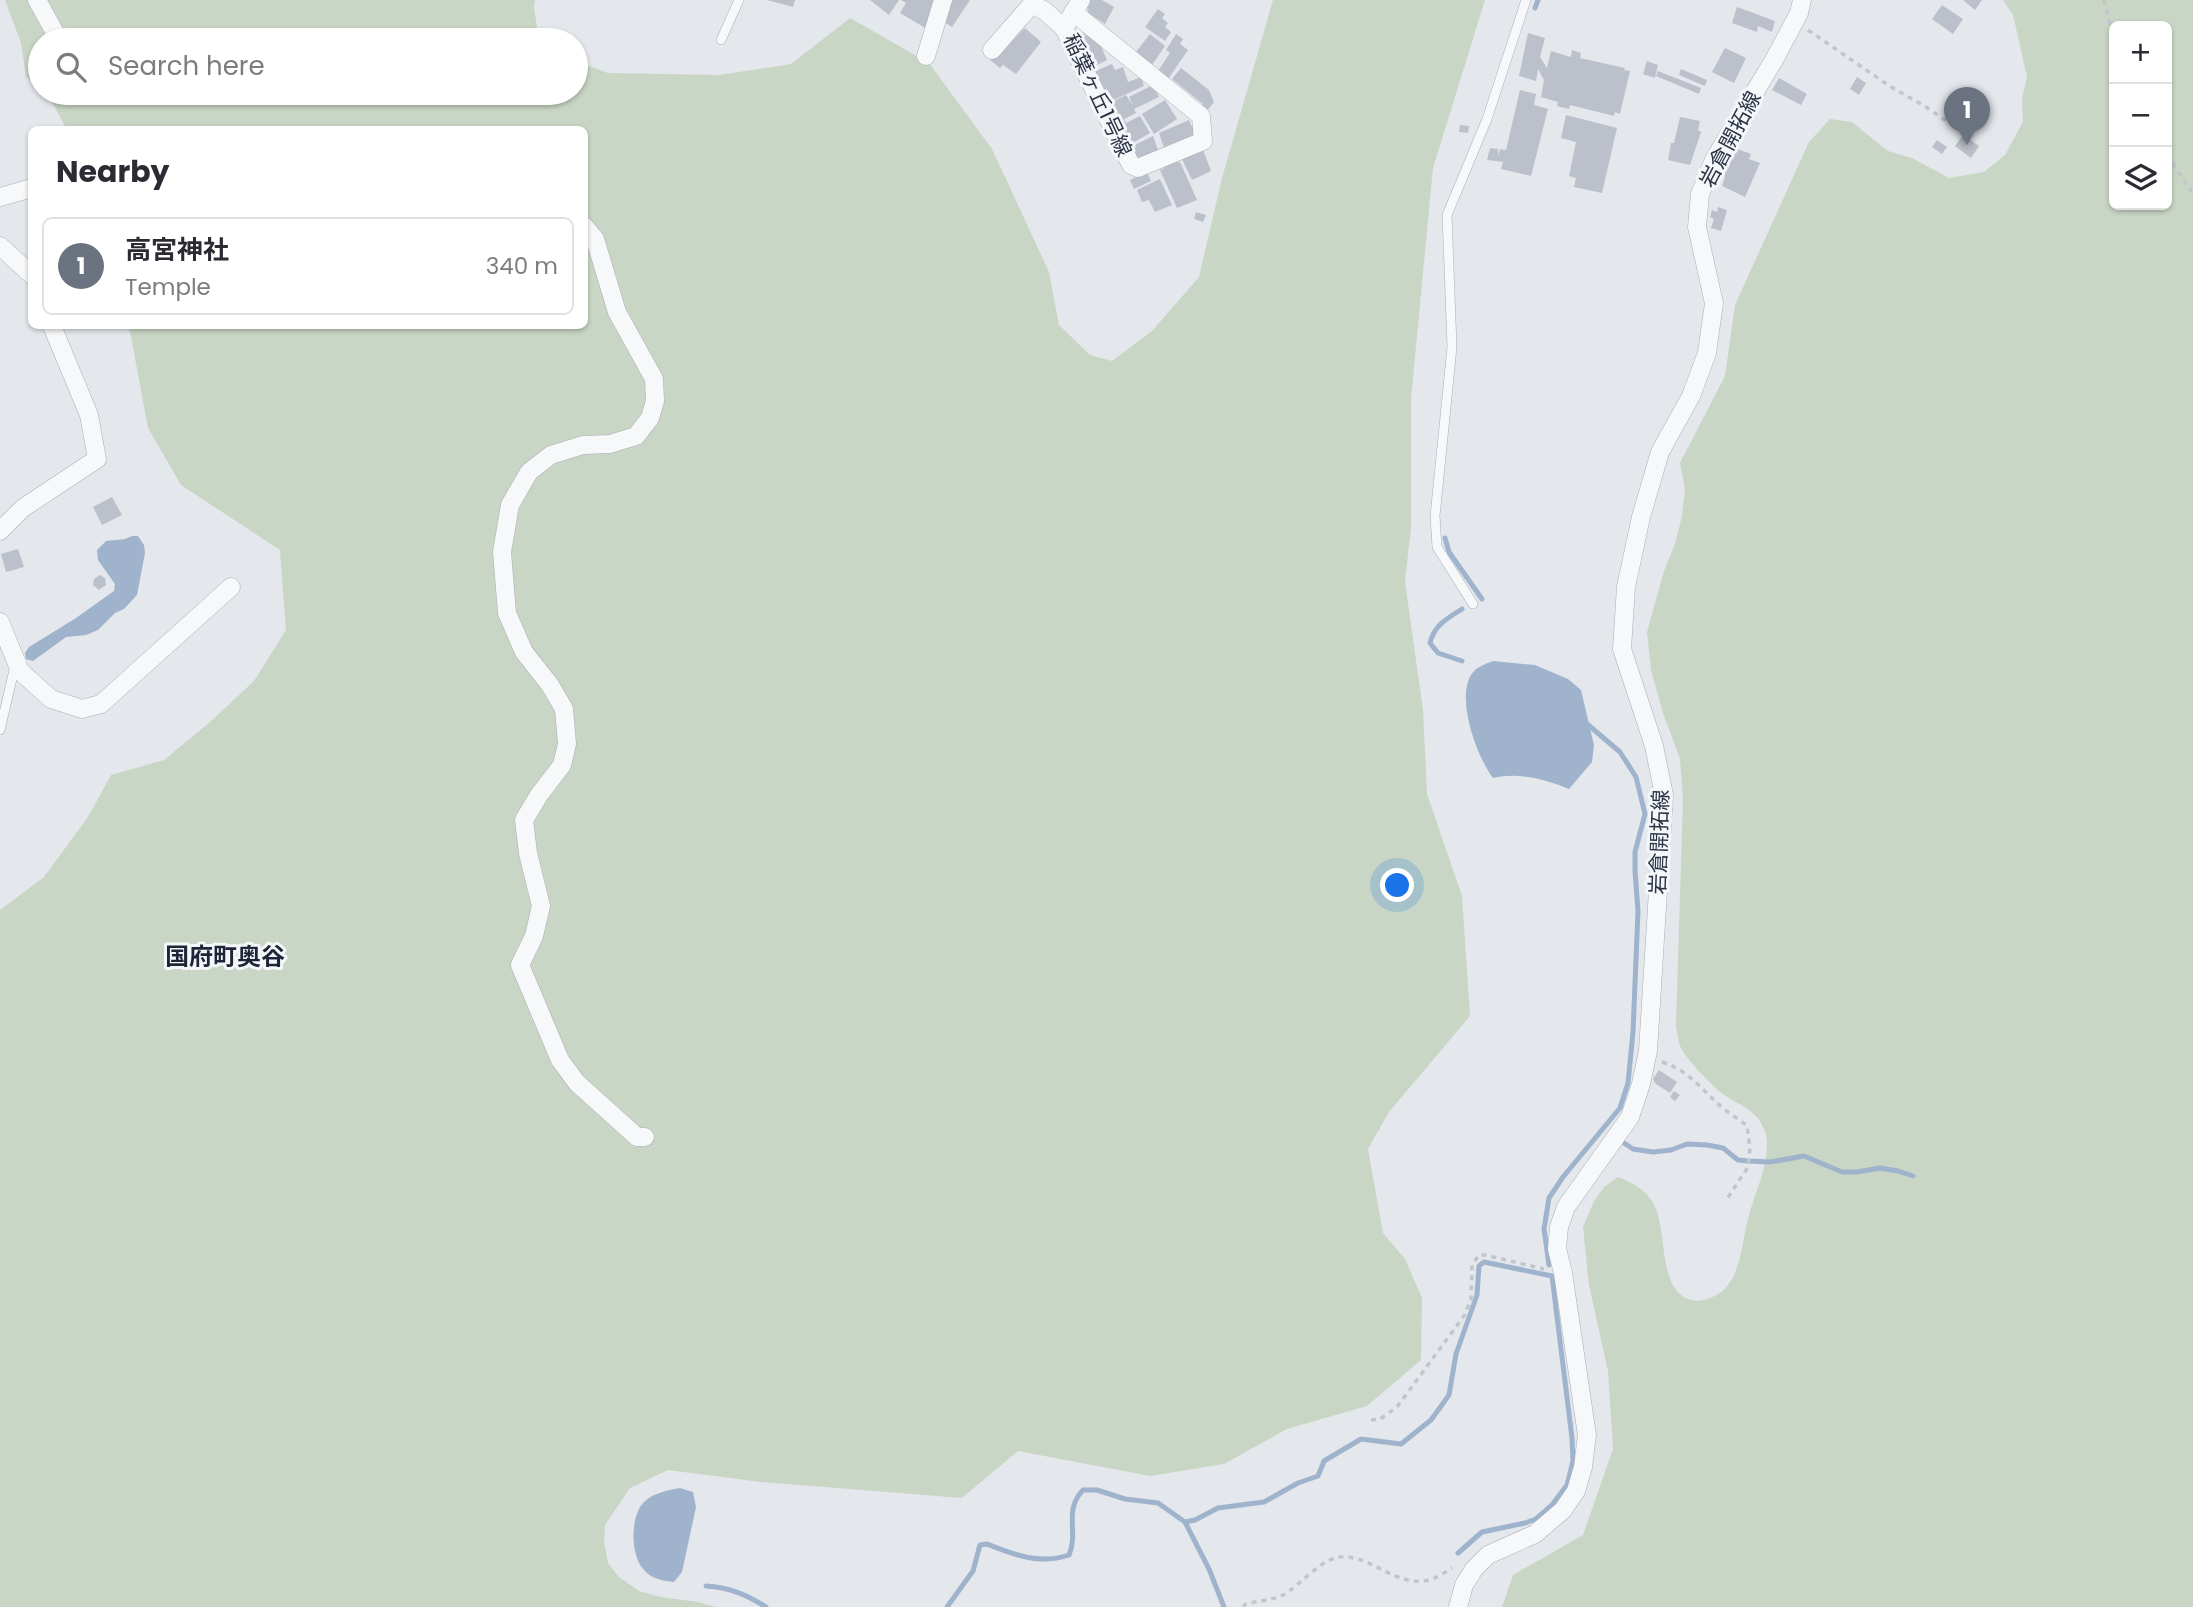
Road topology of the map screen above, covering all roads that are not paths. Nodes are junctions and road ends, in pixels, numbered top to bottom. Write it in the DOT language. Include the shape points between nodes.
graph roads {
  1 [pos="37,0"];
  2 [pos="738,0"];
  3 [pos="943,0"];
  4 [pos="1525,0"];
  5 [pos="1802,0"];
  6 [pos="1027,2"];
  7 [pos="1072,13"];
  8 [pos="52,28"];
  9 [pos="721,40"];
  10 [pos="992,50"];
  11 [pos="926,56"];
  12 [pos="28,189"];
  13 [pos="0,197"];
  14 [pos="588,231"];
  15 [pos="0,246"];
  16 [pos="28,271"];
  17 [pos="53,329"];
  18 [pos="0,531"];
  19 [pos="231,587"];
  20 [pos="1473,604"];
  21 [pos="0,622"];
  22 [pos="16,661"];
  23 [pos="0,730"];
  24 [pos="645,1137"];
  25 [pos="1458,1607"];
  1 -- 8 [label="street"];
  2 -- 9 [label="lane"];
  3 -- 11 [label="street"];
  4 -- 20 [label="lane" via="1487,119 1447,215 1452,347 1435,516 1437,547"];
  5 -- 25 [label="street, 岩倉開拓線" via="1795,21 1714,160 1700,194 1697,227 1714,303 1707,353 1660,452 1626,587 1622,649 1654,746 1664,795 1652,1003 1641,1084 1630,1117 1566,1206 1559,1227 1557,1249 1587,1435 1583,1467 1576,1491 1563,1510 1535,1534 1488,1555 1464,1585"];
  6 -- 7 [label="street" via="1045,11"];
  6 -- 10 [label="street"];
  7 -- 7 [label="street, 稲葉ヶ丘1号線" via="1201,116 1203,141 1138,168 1131,165"];
  12 -- 13 [label="street"];
  14 -- 24 [label="street" via="595,239 617,312 654,379 655,401 650,418 636,436 551,454 528,472 510,505 502,552 507,613 524,652 564,709 567,744 562,765 524,820 541,906 520,965 559,1060 577,1083 637,1137"];
  15 -- 16 [label="street"];
  17 -- 18 [label="street" via="89,415 97,459 23,508"];
  19 -- 22 [label="street" via="102,704 82,709 51,699 20,671"];
  21 -- 22 [label="street"];
  22 -- 23 [label="lane"];
}
